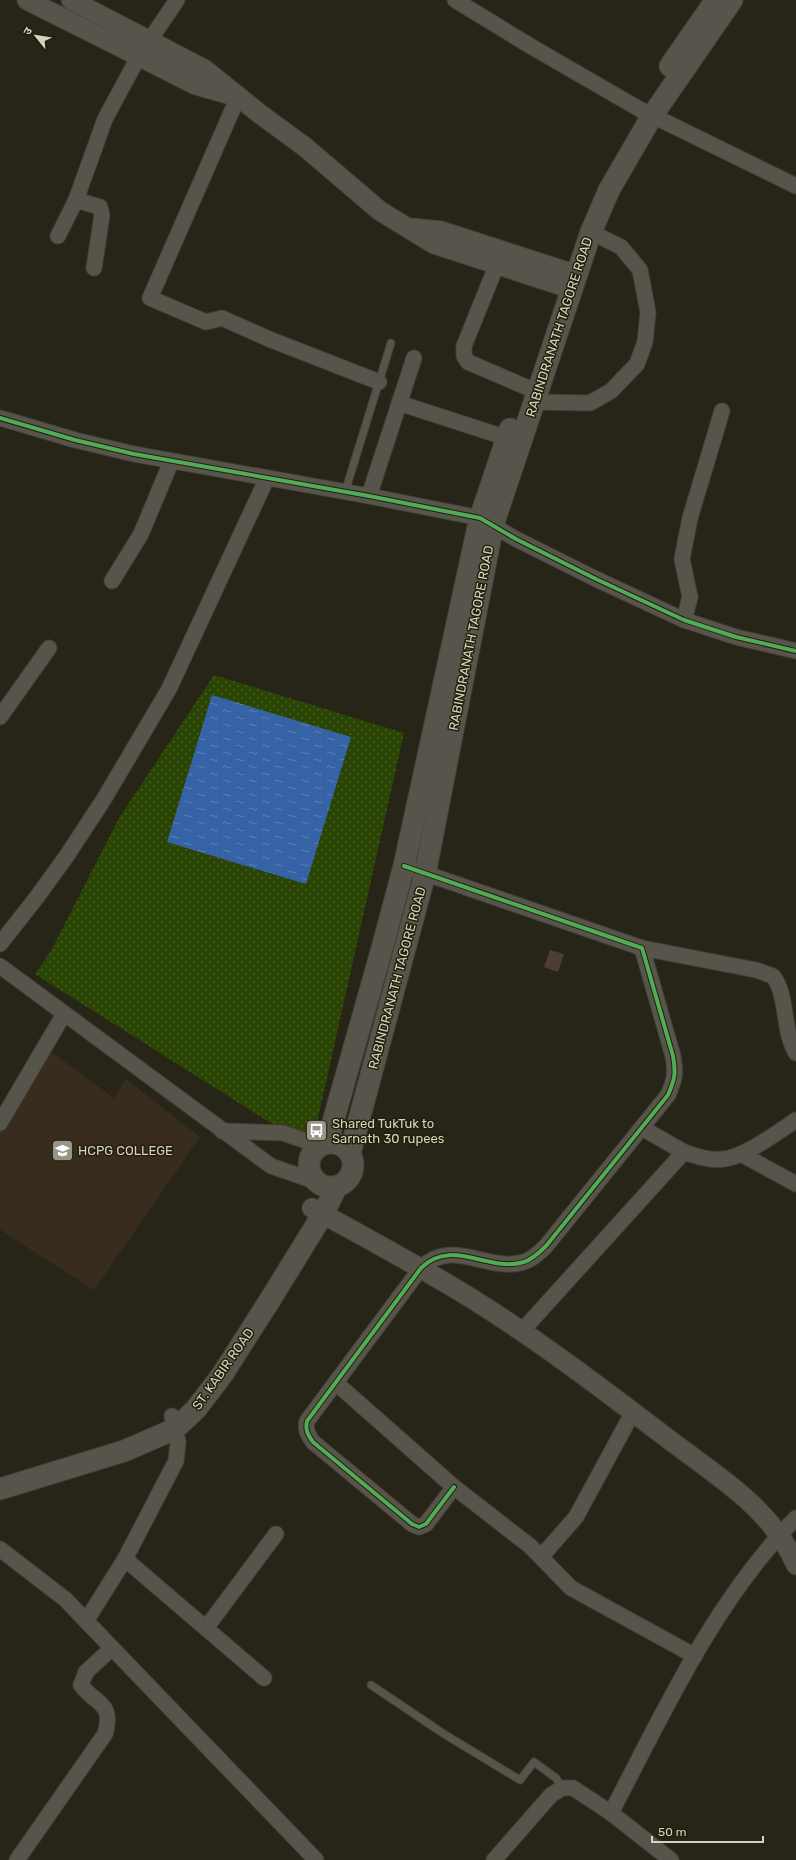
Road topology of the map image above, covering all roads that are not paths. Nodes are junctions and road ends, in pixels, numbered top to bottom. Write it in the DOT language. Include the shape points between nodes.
graph roads {
  1 [pos="27,0"];
  2 [pos="71,0"];
  3 [pos="177,0"];
  4 [pos="455,0"];
  5 [pos="716,0"];
  6 [pos="732,0"];
  7 [pos="143,48"];
  8 [pos="238,97"];
  9 [pos="646,113"];
  10 [pos="796,186"];
  11 [pos="76,200"];
  12 [pos="409,228"];
  13 [pos="591,232"];
  14 [pos="58,236"];
  15 [pos="497,264"];
  16 [pos="94,268"];
  17 [pos="568,280"];
  18 [pos="391,343"];
  19 [pos="414,358"];
  20 [pos="379,382"];
  21 [pos="530,394"];
  22 [pos="399,403"];
  23 [pos="722,411"];
  24 [pos="0,418"];
  25 [pos="507,438"];
  26 [pos="171,462"];
  27 [pos="267,478"];
  28 [pos="345,492"];
  29 [pos="368,496"];
  30 [pos="486,522"];
  31 [pos="112,581"];
  32 [pos="684,620"];
  33 [pos="49,648"];
  34 [pos="796,650"];
  35 [pos="0,717"];
  36 [pos="404,866"];
  37 [pos="425,874"];
  38 [pos="0,944"];
  39 [pos="642,948"];
  40 [pos="0,966"];
  41 [pos="64,1014"];
  42 [pos="796,1053"];
  43 [pos="796,1120"];
  44 [pos="0,1123"];
  45 [pos="642,1128"];
  46 [pos="222,1130"];
  47 [pos="323,1144"];
  48 [pos="684,1152"];
  49 [pos="350,1153"];
  50 [pos="741,1154"];
  51 [pos="796,1184"];
  52 [pos="326,1185"];
  53 [pos="317,1211"];
  54 [pos="421,1268"];
  55 [pos="521,1332"];
  56 [pos="336,1383"];
  57 [pos="633,1412"];
  58 [pos="174,1422"];
  59 [pos="0,1478"];
  60 [pos="454,1487"];
  61 [pos="0,1489"];
  62 [pos="796,1518"];
  63 [pos="276,1534"];
  64 [pos="779,1535"];
  65 [pos="0,1549"];
  66 [pos="541,1557"];
  67 [pos="794,1557"];
  68 [pos="125,1559"];
  69 [pos="86,1620"];
  70 [pos="206,1628"];
  71 [pos="112,1648"];
  72 [pos="695,1656"];
  73 [pos="264,1678"];
  74 [pos="371,1685"];
  75 [pos="562,1788"];
  76 [pos="611,1813"];
  77 [pos="17,1860"];
  78 [pos="316,1860"];
  79 [pos="494,1860"];
  80 [pos="671,1860"];
  1 -- 7 [label="street"];
  2 -- 7 [label="street"];
  3 -- 7 [label="street"];
  4 -- 9 [label="street"];
  5 -- 9 [label="main road, RABINDRANATH TAGORE ROAD" via="693,30"];
  6 -- 9 [label="main road, RABINDRANATH TAGORE ROAD"];
  7 -- 8 [label="street" via="204,69"];
  7 -- 11 [label="street" via="105,119"];
  8 -- 12 [label="street" via="305,147 380,211"];
  8 -- 20 [label="street" via="150,298 206,322 222,318"];
  9 -- 10 [label="street"];
  9 -- 13 [label="main road, RABINDRANATH TAGORE ROAD"];
  9 -- 17 [label="main road, RABINDRANATH TAGORE ROAD" via="606,166 590,200"];
  11 -- 14 [label="street"];
  11 -- 16 [label="street" via="100,208 102,215"];
  12 -- 15 [label="street" via="434,244"];
  12 -- 17 [label="street" via="441,230"];
  13 -- 17 [label="main road, RABINDRANATH TAGORE ROAD"];
  13 -- 21 [label="street" via="621,246 640,270 648,312 645,342 637,364 611,391 590,403"];
  15 -- 17 [label="street"];
  15 -- 21 [label="street" via="464,346 464,356 468,362"];
  17 -- 21 [label="main road, RABINDRANATH TAGORE ROAD"];
  18 -- 20 [label="lane"];
  19 -- 22 [label="street"];
  20 -- 28 [label="lane"];
  21 -- 25 [label="main road, RABINDRANATH TAGORE ROAD"];
  21 -- 30 [label="main road, RABINDRANATH TAGORE ROAD"];
  22 -- 25 [label="street"];
  22 -- 29 [label="street"];
  23 -- 32 [label="street" via="690,518 682,559 690,597"];
  24 -- 26 [label="street" via="75,440"];
  25 -- 30 [label="main road, RABINDRANATH TAGORE ROAD"];
  26 -- 27 [label="street"];
  26 -- 31 [label="street" via="141,534"];
  27 -- 28 [label="street"];
  27 -- 38 [label="street" via="169,689 68,854"];
  28 -- 29 [label="street"];
  29 -- 30 [label="street"];
  30 -- 32 [label="street" via="596,579"];
  30 -- 36 [label="main road, RABINDRANATH TAGORE ROAD"];
  30 -- 37 [label="main road, RABINDRANATH TAGORE ROAD"];
  32 -- 34 [label="street" via="736,637"];
  33 -- 35 [label="street"];
  36 -- 37 [label="street"];
  36 -- 47 [label="main road, RABINDRANATH TAGORE ROAD"];
  37 -- 39 [label="street"];
  37 -- 49 [label="main road, RABINDRANATH TAGORE ROAD"];
  39 -- 42 [label="street" via="756,970 773,976 779,989 787,1033"];
  39 -- 45 [label="street" via="676,1072 668,1095"];
  40 -- 41 [label="street"];
  41 -- 44 [label="street"];
  41 -- 46 [label="street"];
  43 -- 50 [label="street"];
  45 -- 48 [label="street"];
  45 -- 54 [label="street" via="536,1256 523,1262 507,1263 448,1254 429,1260"];
  46 -- 47 [label="street" via="284,1133"];
  46 -- 52 [label="street" via="271,1166"];
  47 -- 49 [label="main road" via="340,1144"];
  47 -- 52 [label="main road, RABINDRANATH TAGORE ROAD" via="310,1156 309,1163 310,1170"];
  48 -- 50 [label="street" via="704,1159 724,1160"];
  48 -- 55 [label="street"];
  49 -- 52 [label="main road, RABINDRANATH TAGORE ROAD" via="353,1159 352,1173 343,1184"];
  50 -- 51 [label="street"];
  52 -- 53 [label="main road, ST. KABIR ROAD"];
  53 -- 54 [label="street"];
  53 -- 58 [label="main road, ST. KABIR ROAD"];
  54 -- 55 [label="street"];
  54 -- 56 [label="street"];
  55 -- 57 [label="street"];
  56 -- 60 [label="street"];
  56 -- 60 [label="street" via="307,1421 306,1428 313,1442 412,1524 426,1524"];
  57 -- 64 [label="street" via="735,1490 764,1516"];
  57 -- 66 [label="street" via="576,1517"];
  58 -- 59 [label="main road, ST. KABIR ROAD"];
  58 -- 61 [label="main road, ST. KABIR ROAD" via="124,1451"];
  58 -- 68 [label="street" via="178,1442 176,1461"];
  60 -- 66 [label="street"];
  62 -- 64 [label="street"];
  63 -- 70 [label="street"];
  64 -- 67 [label="street"];
  64 -- 72 [label="street" via="734,1592"];
  65 -- 69 [label="street" via="65,1599"];
  66 -- 72 [label="street" via="571,1588"];
  68 -- 69 [label="street"];
  68 -- 70 [label="street"];
  69 -- 71 [label="street"];
  70 -- 73 [label="street"];
  71 -- 77 [label="street" via="86,1672 81,1685 104,1706 109,1719 105,1734"];
  71 -- 78 [label="street"];
  72 -- 76 [label="street"];
  74 -- 75 [label="lane" via="444,1734 520,1780 534,1762 556,1778"];
  75 -- 76 [label="street" via="573,1788"];
  75 -- 79 [label="street" via="551,1795"];
  76 -- 80 [label="street"];
}
